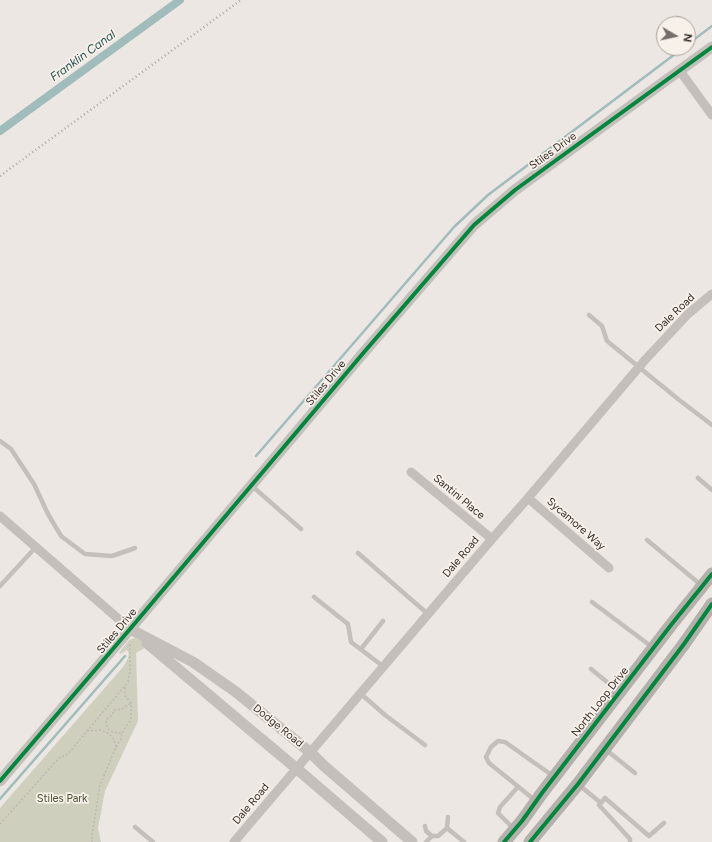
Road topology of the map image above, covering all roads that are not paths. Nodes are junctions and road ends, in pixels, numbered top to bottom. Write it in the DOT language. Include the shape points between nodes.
graph roads {
  1 [pos="712,47"];
  2 [pos="680,71"];
  3 [pos="712,115"];
  4 [pos="712,294"];
  5 [pos="589,315"];
  6 [pos="639,367"];
  7 [pos="712,425"];
  8 [pos="0,441"];
  9 [pos="411,472"];
  10 [pos="698,478"];
  11 [pos="251,485"];
  12 [pos="712,490"];
  13 [pos="528,498"];
  14 [pos="0,516"];
  15 [pos="301,529"];
  16 [pos="492,539"];
  17 [pos="647,540"];
  18 [pos="35,548"];
  19 [pos="135,548"];
  20 [pos="358,553"];
  21 [pos="609,568"];
  22 [pos="712,574"];
  23 [pos="0,586"];
  24 [pos="702,586"];
  25 [pos="314,597"];
  26 [pos="592,602"];
  27 [pos="712,604"];
  28 [pos="428,614"];
  29 [pos="383,621"];
  30 [pos="130,629"];
  31 [pos="653,648"];
  32 [pos="361,649"];
  33 [pos="384,666"];
  34 [pos="591,669"];
  35 [pos="620,692"];
  36 [pos="361,694"];
  37 [pos="425,745"];
  38 [pos="604,749"];
  39 [pos="311,752"];
  40 [pos="296,768"];
  41 [pos="635,773"];
  42 [pos="554,777"];
  43 [pos="0,781"];
  44 [pos="578,784"];
  45 [pos="518,787"];
  46 [pos="536,801"];
  47 [pos="601,803"];
  48 [pos="448,817"];
  49 [pos="664,823"];
  50 [pos="135,826"];
  51 [pos="425,826"];
  52 [pos="447,828"];
  53 [pos="514,830"];
  54 [pos="432,836"];
  55 [pos="153,842"];
  56 [pos="234,842"];
  57 [pos="382,842"];
  58 [pos="412,842"];
  59 [pos="426,842"];
  60 [pos="464,842"];
  61 [pos="504,842"];
  62 [pos="530,842"];
  63 [pos="630,842"];
  1 -- 2 [label="street, Stiles Drive"];
  2 -- 3 [label="street"];
  2 -- 11 [label="street, Stiles Drive" via="515,190 474,225"];
  4 -- 6 [label="street, Dale Road" via="688,314"];
  5 -- 6 [label="lane" via="602,326 608,341"];
  6 -- 7 [label="lane"];
  6 -- 13 [label="street, Dale Road"];
  8 -- 19 [label="lane" via="11,449 34,484 61,536 85,554 112,556"];
  9 -- 16 [label="street, Santini Place"];
  10 -- 12 [label="lane"];
  11 -- 15 [label="lane"];
  11 -- 30 [label="street, Stiles Drive"];
  13 -- 16 [label="street, Dale Road"];
  13 -- 21 [label="street, Sycamore Way"];
  14 -- 18 [label="street, Dodge Road"];
  16 -- 28 [label="street, Dale Road"];
  17 -- 24 [label="lane"];
  18 -- 23 [label="lane"];
  18 -- 30 [label="street, Dodge Road"];
  20 -- 28 [label="lane"];
  22 -- 24 [label="main road, North Loop Drive"];
  24 -- 31 [label="main road, North Loop Drive"];
  25 -- 32 [label="lane" via="348,624 351,642"];
  26 -- 31 [label="lane"];
  27 -- 38 [label="main road"];
  28 -- 33 [label="street, Dale Road"];
  29 -- 32 [label="lane"];
  30 -- 39 [label="street, Dodge Road" via="193,662 236,692"];
  30 -- 40 [label="street, Dodge Road"];
  30 -- 43 [label="street, Stiles Drive"];
  31 -- 35 [label="main road, North Loop Drive"];
  32 -- 33 [label="lane"];
  33 -- 36 [label="street, Dale Road"];
  34 -- 35 [label="lane"];
  35 -- 42 [label="main road, North Loop Drive"];
  36 -- 37 [label="lane"];
  36 -- 39 [label="street, Dale Road"];
  38 -- 41 [label="lane"];
  38 -- 44 [label="main road"];
  39 -- 40 [label="street, Dale Road"];
  39 -- 58 [label="street, Dodge Road"];
  40 -- 56 [label="street, Dale Road"];
  40 -- 57 [label="street, Dodge Road"];
  42 -- 45 [label="lane" via="505,742 498,741 486,757 489,763"];
  42 -- 46 [label="main road, North Loop Drive"];
  44 -- 47 [label="lane"];
  44 -- 62 [label="main road"];
  45 -- 46 [label="lane"];
  45 -- 53 [label="lane" via="500,807 498,813"];
  46 -- 53 [label="main road, North Loop Drive"];
  47 -- 49 [label="lane" via="605,798 649,836"];
  47 -- 63 [label="lane" via="599,805"];
  48 -- 52 [label="lane"];
  50 -- 55 [label="lane"];
  51 -- 54 [label="lane" via="426,831"];
  52 -- 54 [label="lane" via="438,836"];
  52 -- 60 [label="lane"];
  53 -- 61 [label="main road, North Loop Drive"];
  54 -- 59 [label="lane"];
}
